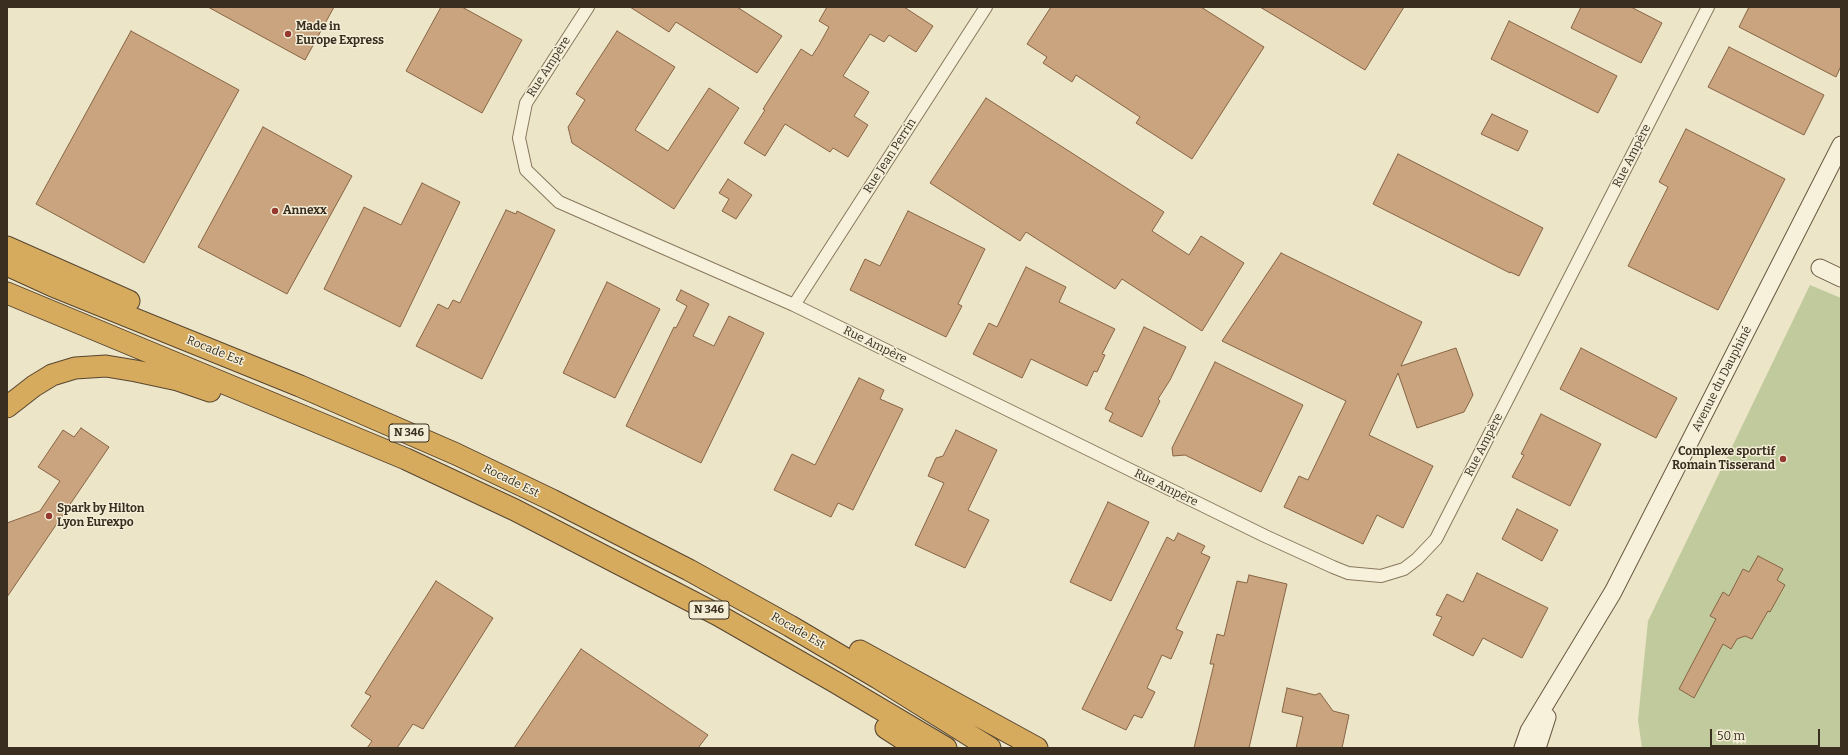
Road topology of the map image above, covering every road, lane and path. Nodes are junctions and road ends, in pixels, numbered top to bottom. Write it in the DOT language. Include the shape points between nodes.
graph roads {
  1 [pos="588,7"];
  2 [pos="986,7"];
  3 [pos="1708,7"];
  4 [pos="1841,145"];
  5 [pos="7,247"];
  6 [pos="7,265"];
  7 [pos="1820,268"];
  8 [pos="1841,278"];
  9 [pos="7,293"];
  10 [pos="794,305"];
  11 [pos="221,353"];
  12 [pos="252,394"];
  13 [pos="7,407"];
  14 [pos="790,626"];
  15 [pos="1564,674"];
  16 [pos="835,682"];
  17 [pos="917,748"];
  18 [pos="946,748"];
  19 [pos="990,748"];
  20 [pos="1037,748"];
  21 [pos="1523,748"];
  22 [pos="1537,748"];
  1 -- 10 [label="street, Rue Ampère" via="526,103 519,138 526,170 559,202"];
  2 -- 10 [label="street, Rue Jean Perrin"];
  3 -- 10 [label="street, Rue Ampère" via="1436,540 1404,569 1381,576 1354,574 1333,567"];
  4 -- 15 [label="main road, Avenue du Dauphiné" via="1612,592"];
  5 -- 11 [label="highway" via="203,333"];
  6 -- 11 [label="highway, Rocade Est / N 346"];
  7 -- 8 [label="main road"];
  9 -- 12 [label="highway, Rocade Est / N 346"];
  11 -- 14 [label="highway, Rocade Est / N 346" via="456,454 593,520"];
  12 -- 13 [label="highway" via="216,393 178,380 106,366 75,368 52,375"];
  12 -- 16 [label="highway, Rocade Est / N 346" via="406,459 515,510 718,615"];
  14 -- 19 [label="highway, Rocade Est / N 346"];
  14 -- 20 [label="highway" via="820,630"];
  15 -- 21 [label="main road, Avenue du Dauphiné" via="1529,731"];
  15 -- 22 [label="main road, Avenue du Dauphiné"];
  16 -- 17 [label="highway" via="847,702"];
  16 -- 18 [label="highway, Rocade Est / N 346"];
}
